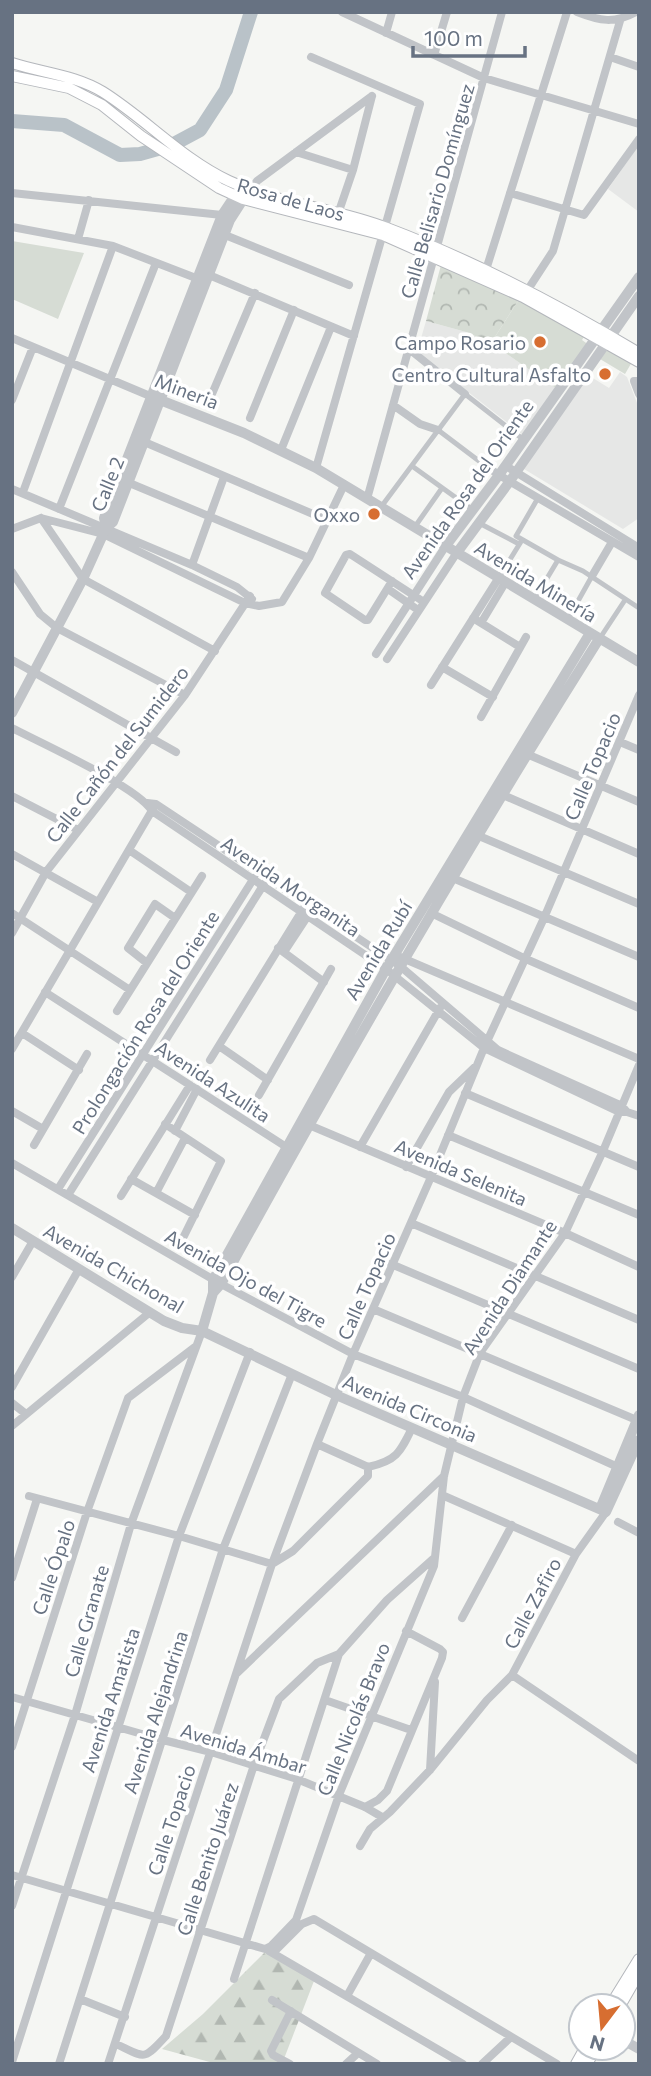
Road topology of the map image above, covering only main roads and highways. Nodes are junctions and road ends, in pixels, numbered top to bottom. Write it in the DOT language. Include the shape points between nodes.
graph roads {
  1 [pos="12,63"];
  2 [pos="12,76"];
  3 [pos="145,131"];
  4 [pos="246,190"];
  5 [pos="384,231"];
  6 [pos="603,337"];
  7 [pos="639,353"];
  8 [pos="639,362"];
  9 [pos="639,1959"];
  10 [pos="639,1973"];
  11 [pos="619,1992"];
  12 [pos="628,1992"];
  1 -- 3 [label="main road" via="72,78 102,91"];
  2 -- 3 [label="main road" via="69,89"];
  3 -- 4 [label="main road, Rosa de Laos" via="197,169"];
  4 -- 5 [label="main road, Rosa de Laos"];
  4 -- 5 [label="main road, Rosa de Laos"];
  5 -- 6 [label="main road" via="525,294"];
  6 -- 7 [label="main road"];
  6 -- 8 [label="main road"];
  9 -- 11 [label="main road"];
  10 -- 12 [label="main road"];
}
